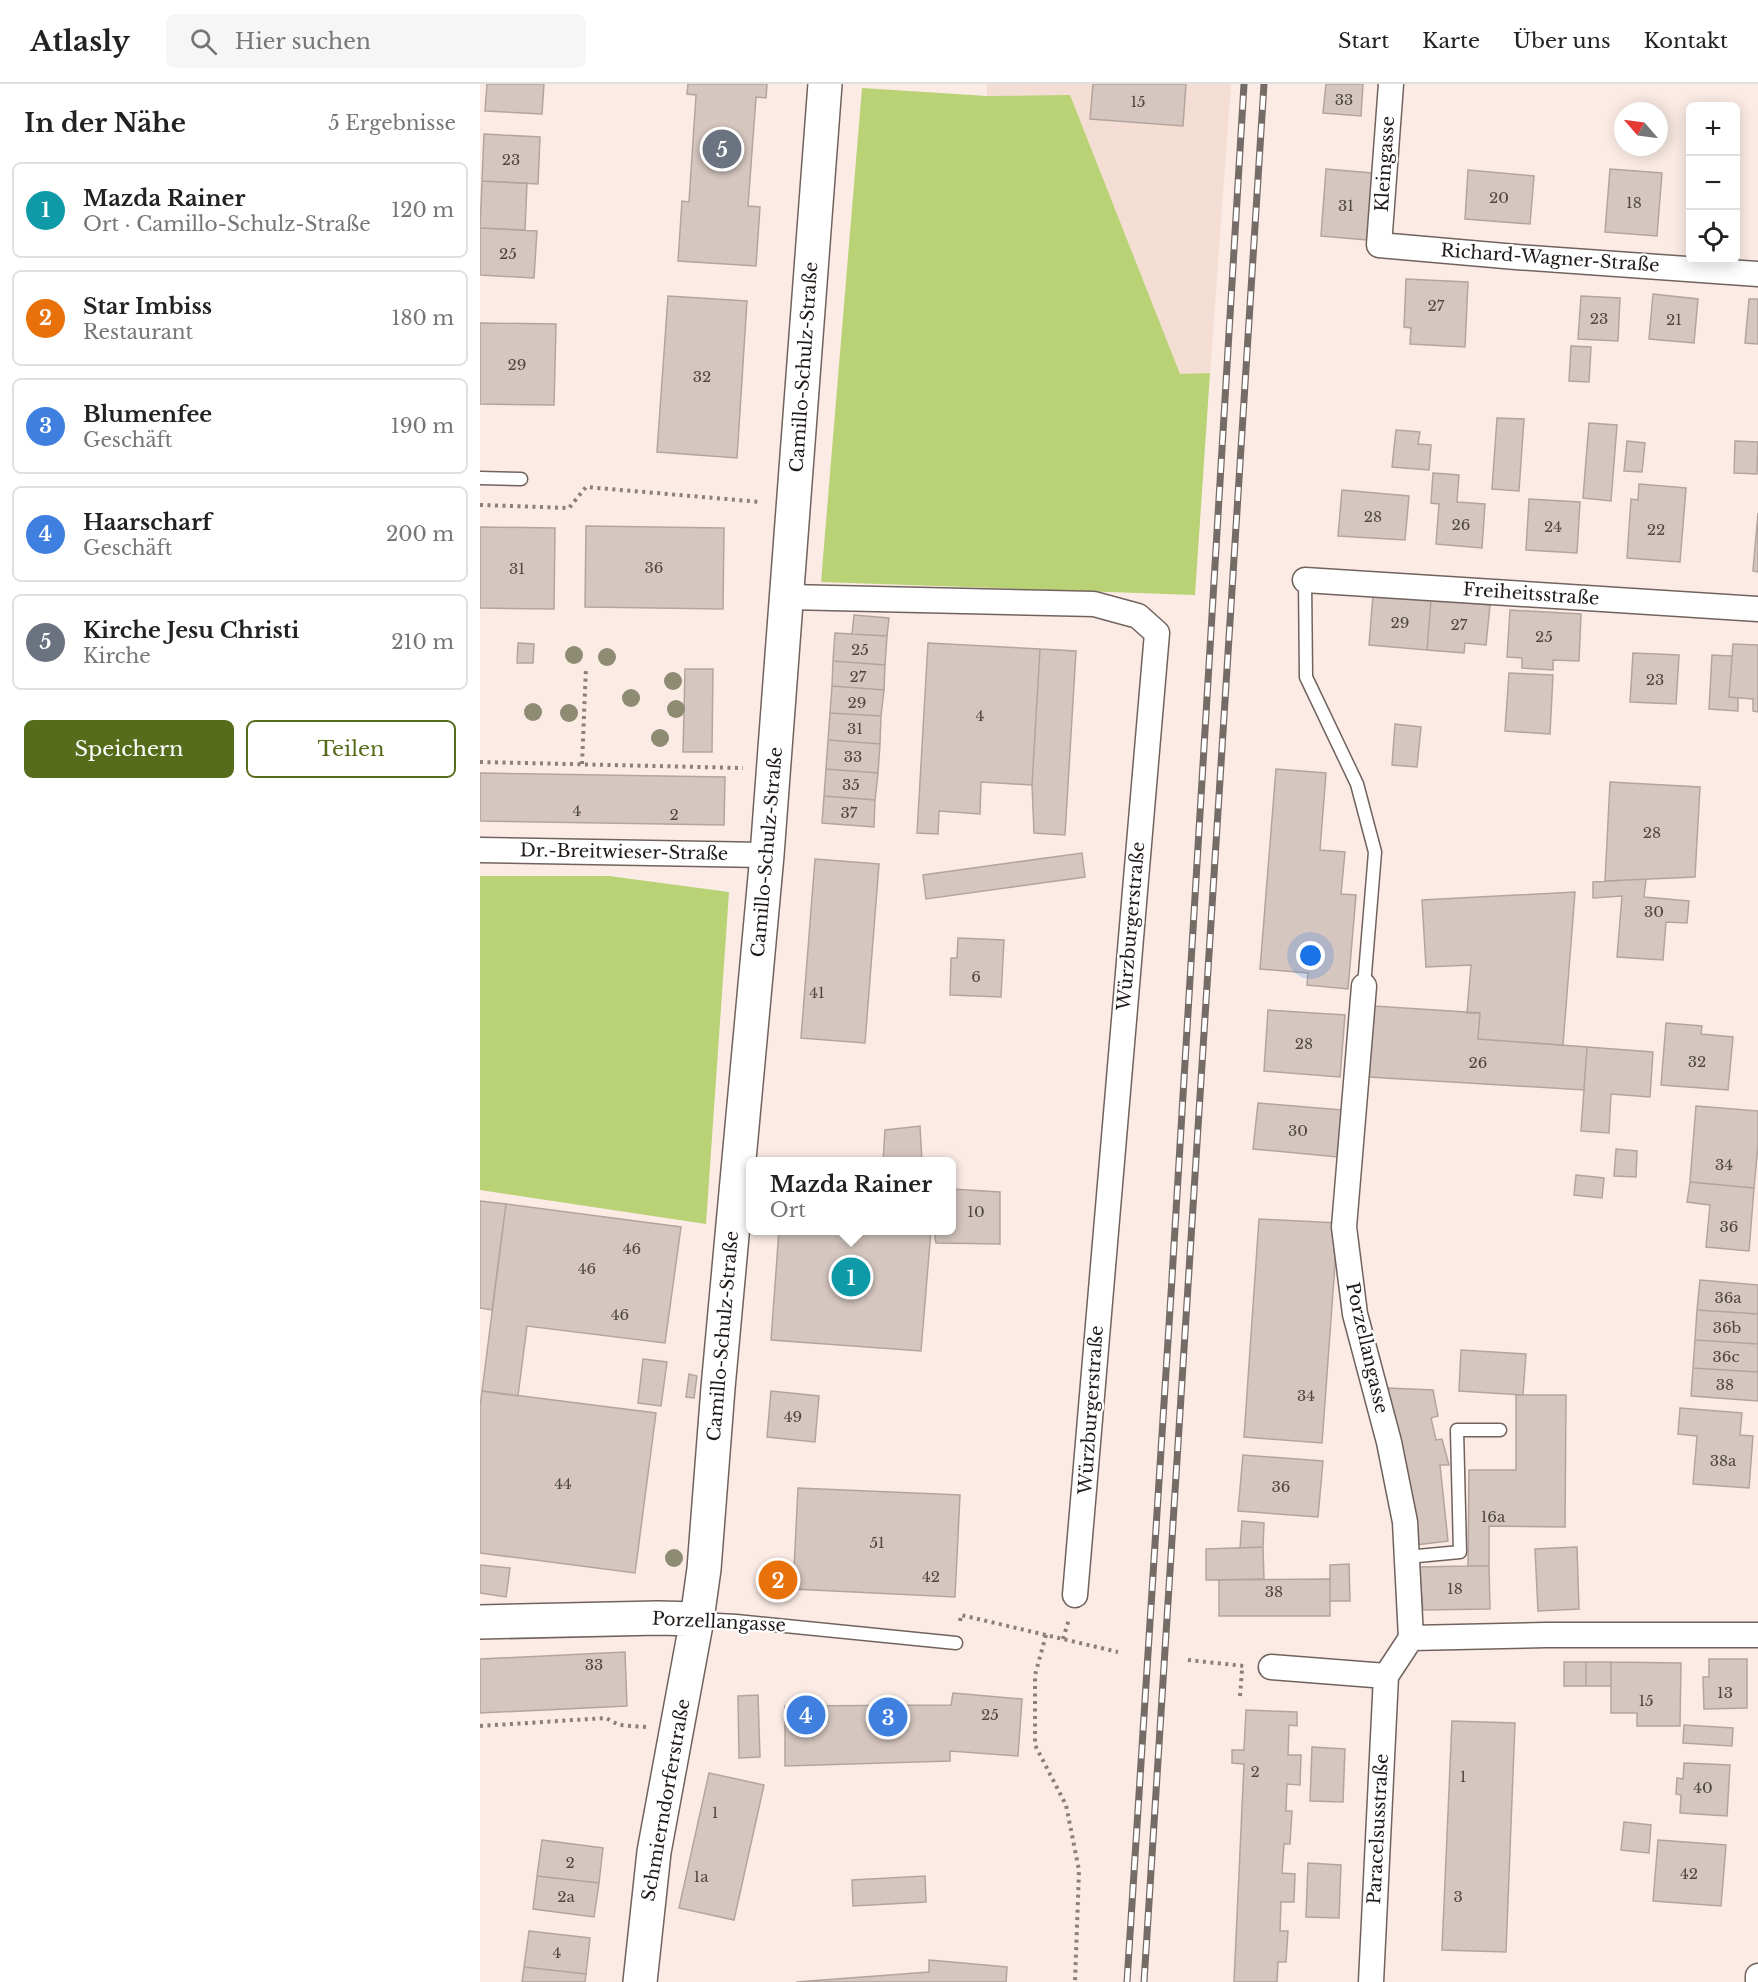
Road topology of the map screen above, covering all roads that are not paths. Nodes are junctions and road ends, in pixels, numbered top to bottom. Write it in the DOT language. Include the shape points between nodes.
graph roads {
  1 [pos="825,84"];
  2 [pos="1391,84"];
  3 [pos="1379,245"];
  4 [pos="1758,274"];
  5 [pos="480,478"];
  6 [pos="521,479"];
  7 [pos="1305,580"];
  8 [pos="788,597"];
  9 [pos="1758,609"];
  10 [pos="480,850"];
  11 [pos="767,855"];
  12 [pos="1364,986"];
  13 [pos="1500,1430"];
  14 [pos="1407,1557"];
  15 [pos="1076,1595"];
  16 [pos="698,1619"];
  17 [pos="480,1622"];
  18 [pos="1758,1635"];
  19 [pos="1411,1638"];
  20 [pos="956,1643"];
  21 [pos="1271,1667"];
  22 [pos="1386,1676"];
  23 [pos="1758,1976"];
  24 [pos="640,1982"];
  25 [pos="1371,1982"];
  26 [pos="1758,1982"];
  1 -- 8 [label="street, Camillo-Schulz-Straße"];
  2 -- 3 [label="street, Kleingasse"];
  3 -- 4 [label="street, Richard-Wagner-Straße"];
  5 -- 6 [label="lane"];
  7 -- 9 [label="street, Freiheitsstraße"];
  7 -- 12 [label="lane" via="1306,677 1357,784 1375,852"];
  8 -- 11 [label="street, Camillo-Schulz-Straße"];
  8 -- 15 [label="street, Würzburgerstraße" via="1094,604 1138,616 1157,633"];
  10 -- 11 [label="street, Dr.-Breitwieser-Straße"];
  11 -- 16 [label="street, Camillo-Schulz-Straße"];
  12 -- 14 [label="street, Porzellangasse" via="1344,1227 1355,1314 1389,1442 1405,1522"];
  13 -- 14 [label="lane" via="1457,1430 1460,1552"];
  14 -- 19 [label="street, Porzellangasse"];
  16 -- 17 [label="street, Porzellangasse"];
  16 -- 20 [label="lane, Porzellangasse"];
  16 -- 24 [label="street, Schmierndorferstraße" via="654,1852"];
  18 -- 19 [label="street"];
  19 -- 22 [label="street"];
  21 -- 22 [label="street"];
  22 -- 25 [label="street, Paracelsusstraße"];
  23 -- 26 [label="street"];
}
